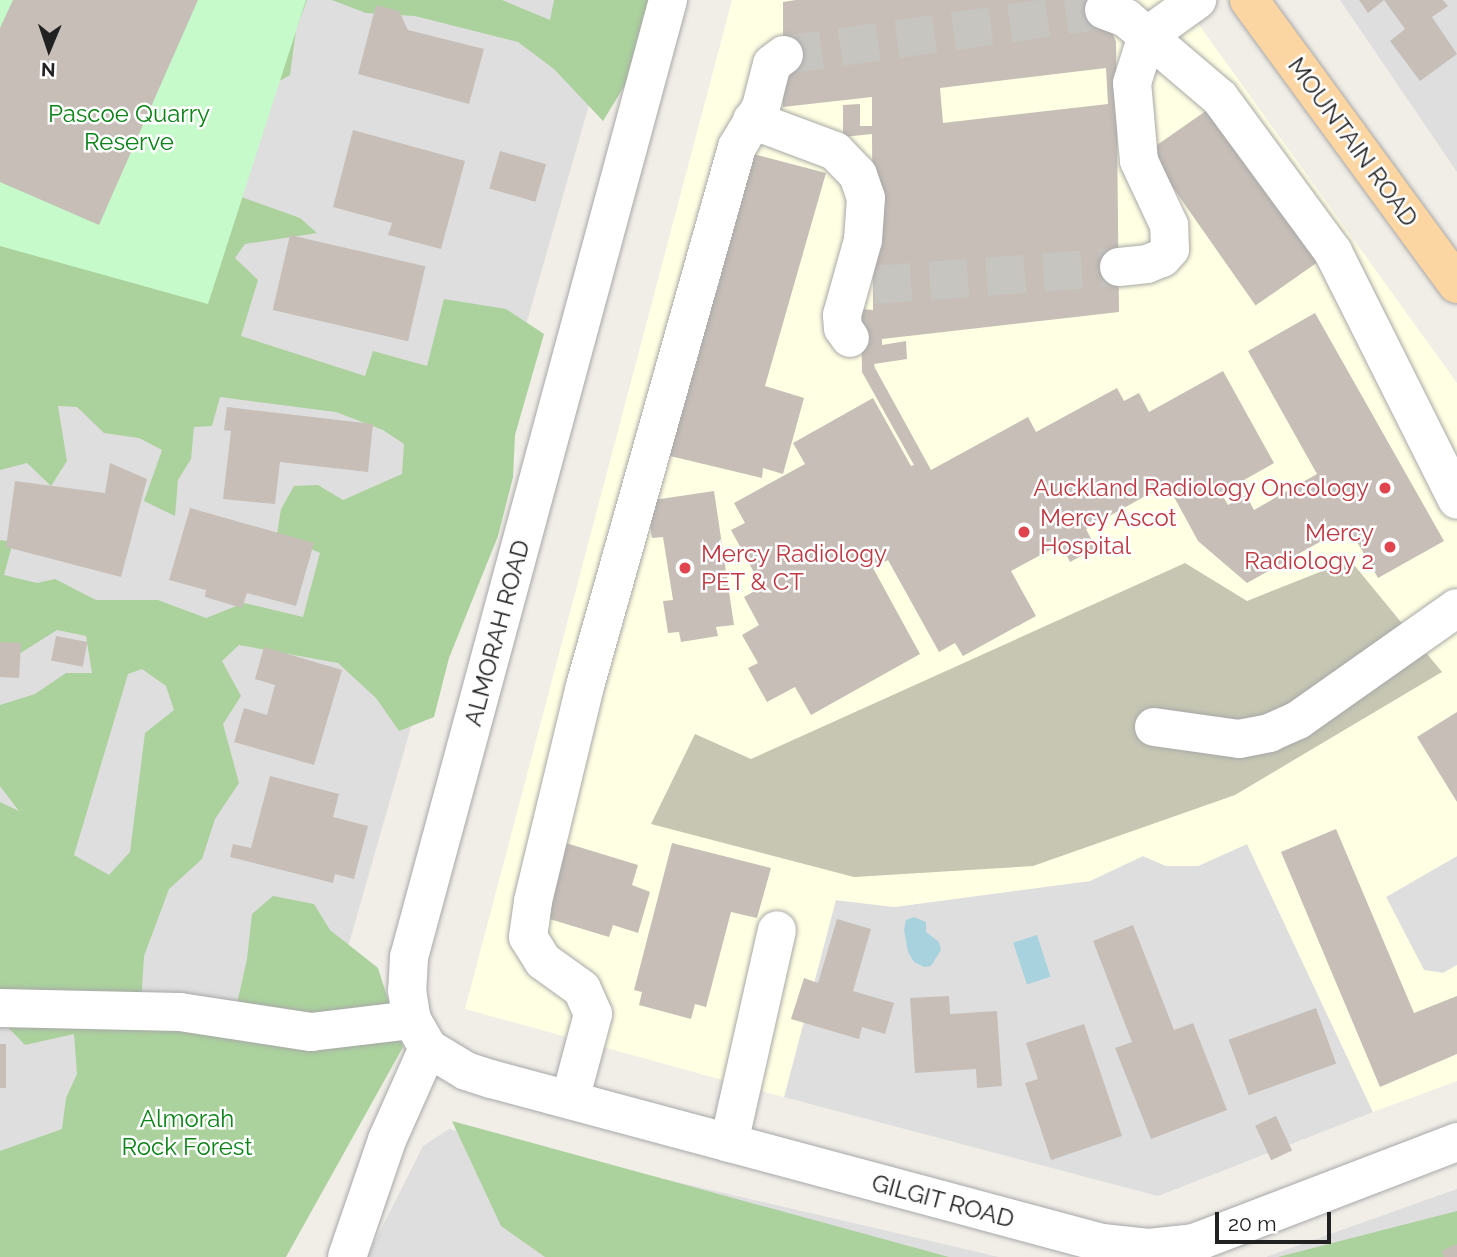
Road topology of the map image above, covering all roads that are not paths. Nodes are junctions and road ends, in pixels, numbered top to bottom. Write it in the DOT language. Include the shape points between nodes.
graph roads {
  1 [pos="668,0"];
  2 [pos="1197,0"];
  3 [pos="1249,0"];
  4 [pos="1104,10"];
  5 [pos="1147,36"];
  6 [pos="784,55"];
  7 [pos="752,121"];
  8 [pos="1119,267"];
  9 [pos="1457,284"];
  10 [pos="850,338"];
  11 [pos="1457,500"];
  12 [pos="1457,608"];
  13 [pos="1154,727"];
  14 [pos="777,930"];
  15 [pos="0,1008"];
  16 [pos="420,1034"];
  17 [pos="570,1100"];
  18 [pos="1457,1142"];
  19 [pos="729,1143"];
  20 [pos="347,1257"];
  1 -- 16 [label="street, ALMORAH ROAD" via="409,957 407,990"];
  2 -- 5 [label="street"];
  3 -- 9 [label="main road, MOUNTAIN ROAD"];
  4 -- 5 [label="street" via="1126,18"];
  5 -- 8 [label="street" via="1132,83 1136,135 1139,161 1169,225 1170,248 1162,258 1147,264"];
  5 -- 11 [label="street" via="1220,98 1334,252"];
  6 -- 7 [label="street" via="772,64 761,107"];
  7 -- 10 [label="street" via="835,151 858,175 866,198 862,283 842,315"];
  7 -- 17 [label="street" via="737,147 585,686 533,901 528,937 543,961 582,989 593,1014"];
  12 -- 13 [label="street" via="1298,720 1269,733 1239,739"];
  14 -- 19 [label="street"];
  15 -- 16 [label="street" via="180,1012 312,1031"];
  16 -- 17 [label="street, GILGIT ROAD" via="466,1071"];
  16 -- 20 [label="street"];
  17 -- 19 [label="street, GILGIT ROAD"];
  18 -- 19 [label="street, GILGIT ROAD" via="1194,1243 1149,1248 1102,1243"];
}
